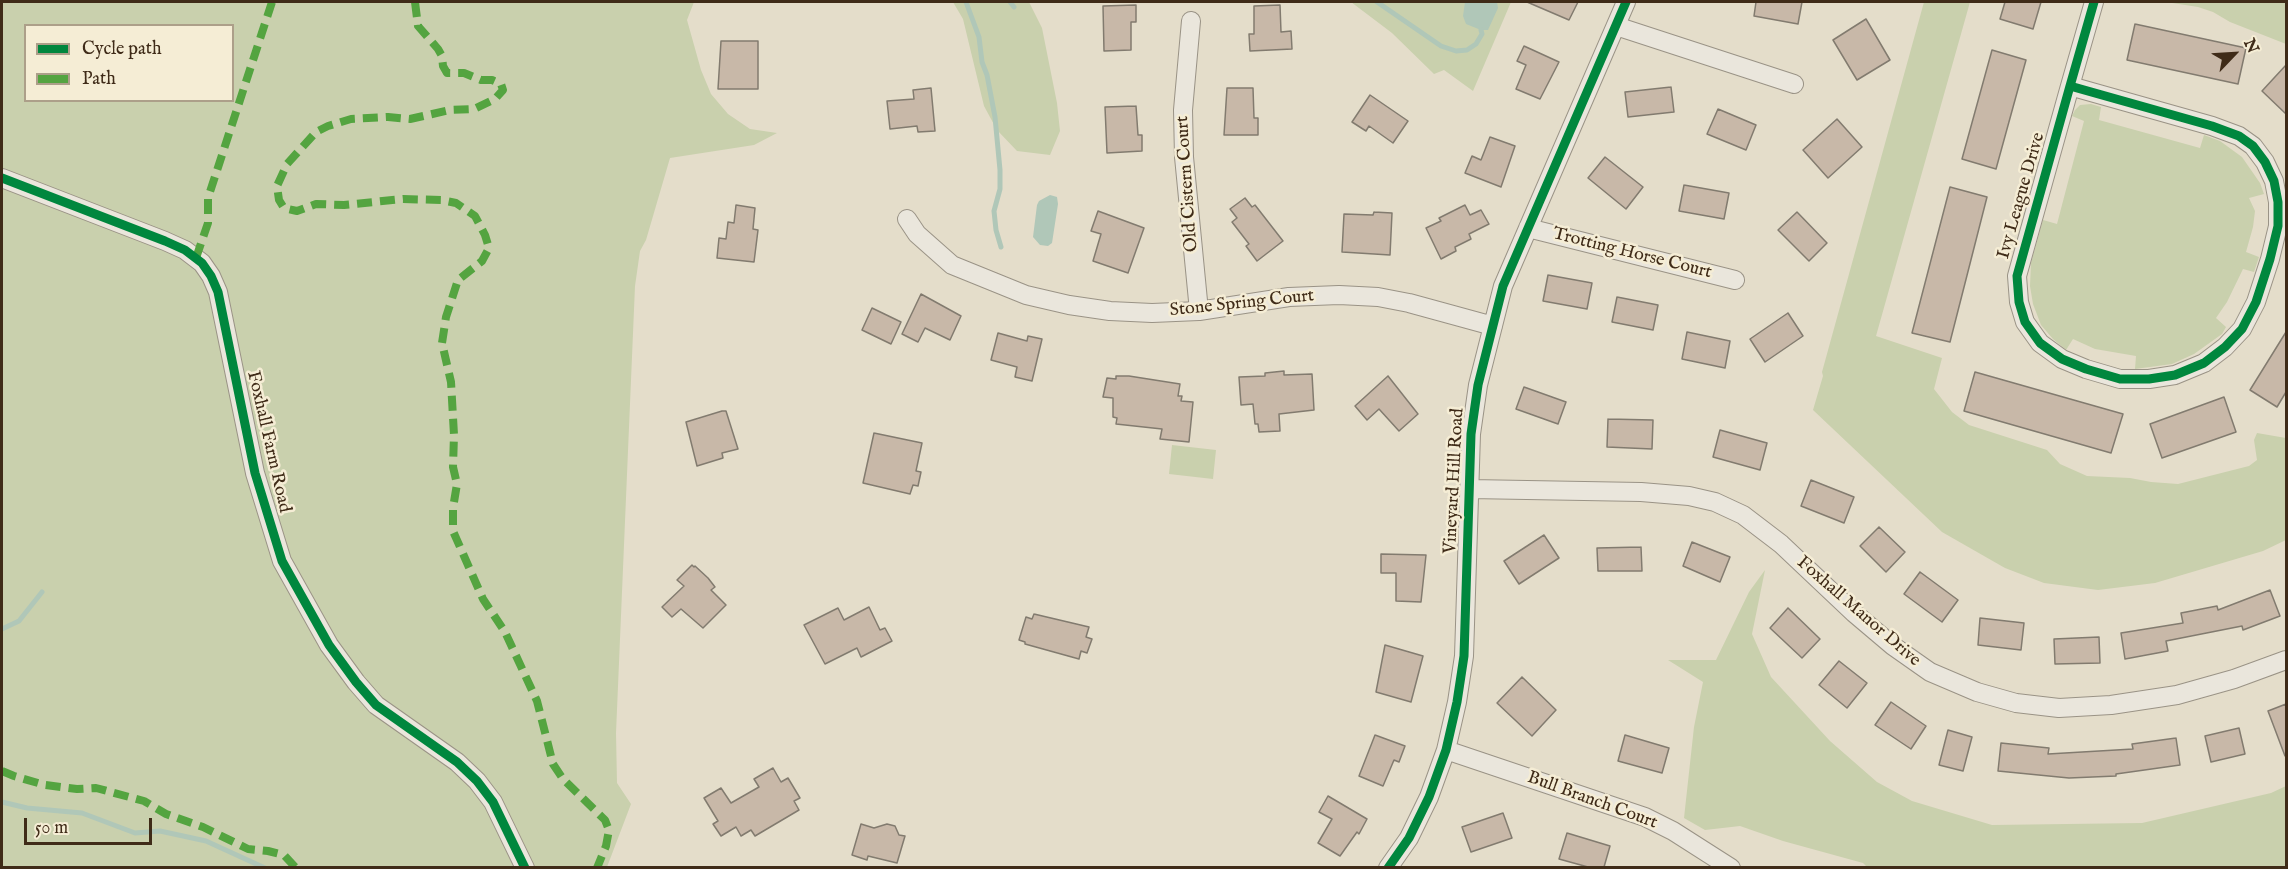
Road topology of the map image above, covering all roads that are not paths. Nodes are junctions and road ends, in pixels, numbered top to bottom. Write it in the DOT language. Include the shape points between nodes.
graph roads {
  1 [pos="1626,2"];
  2 [pos="2094,2"];
  3 [pos="1191,21"];
  4 [pos="1616,26"];
  5 [pos="1794,84"];
  6 [pos="2070,87"];
  7 [pos="2,178"];
  8 [pos="907,219"];
  9 [pos="1528,228"];
  10 [pos="1735,280"];
  11 [pos="1199,311"];
  12 [pos="1493,326"];
  13 [pos="1470,489"];
  14 [pos="2286,660"];
  15 [pos="1446,750"];
  16 [pos="525,867"];
  17 [pos="1388,867"];
  18 [pos="1731,867"];
  1 -- 4 [label="street, Vineyard Hill Road"];
  2 -- 6 [label="street, Ivy League Drive"];
  3 -- 11 [label="street, Old Cistern Court" via="1183,110 1184,157"];
  4 -- 5 [label="street"];
  4 -- 9 [label="street, Vineyard Hill Road"];
  6 -- 6 [label="street, Ivy League Drive" via="2239,135 2265,162 2278,202 2270,259 2242,329 2204,363 2175,375 2120,379 2062,359 2040,344 2025,322 2017,276"];
  7 -- 16 [label="street, Foxhall Farm Road" via="165,241 202,263 218,292 255,473 282,561 328,645 356,682 376,705 458,762 477,781 493,802"];
  8 -- 11 [label="street, Stone Spring Court" via="917,234 952,265 1026,295 1110,311"];
  9 -- 10 [label="street, Trotting Horse Court"];
  9 -- 12 [label="street, Vineyard Hill Road" via="1503,286"];
  11 -- 12 [label="street, Stone Spring Court" via="1289,297 1349,295 1409,303"];
  12 -- 13 [label="street, Vineyard Hill Road" via="1471,434"];
  13 -- 14 [label="street, Foxhall Manor Drive" via="1641,492 1715,502 1743,515 1773,538 1854,613 1930,672 2016,703 2059,708 2176,695"];
  13 -- 15 [label="street, Vineyard Hill Road" via="1464,656"];
  15 -- 17 [label="street, Vineyard Hill Road" via="1424,807"];
  15 -- 18 [label="street, Bull Branch Court" via="1645,818"];
}
